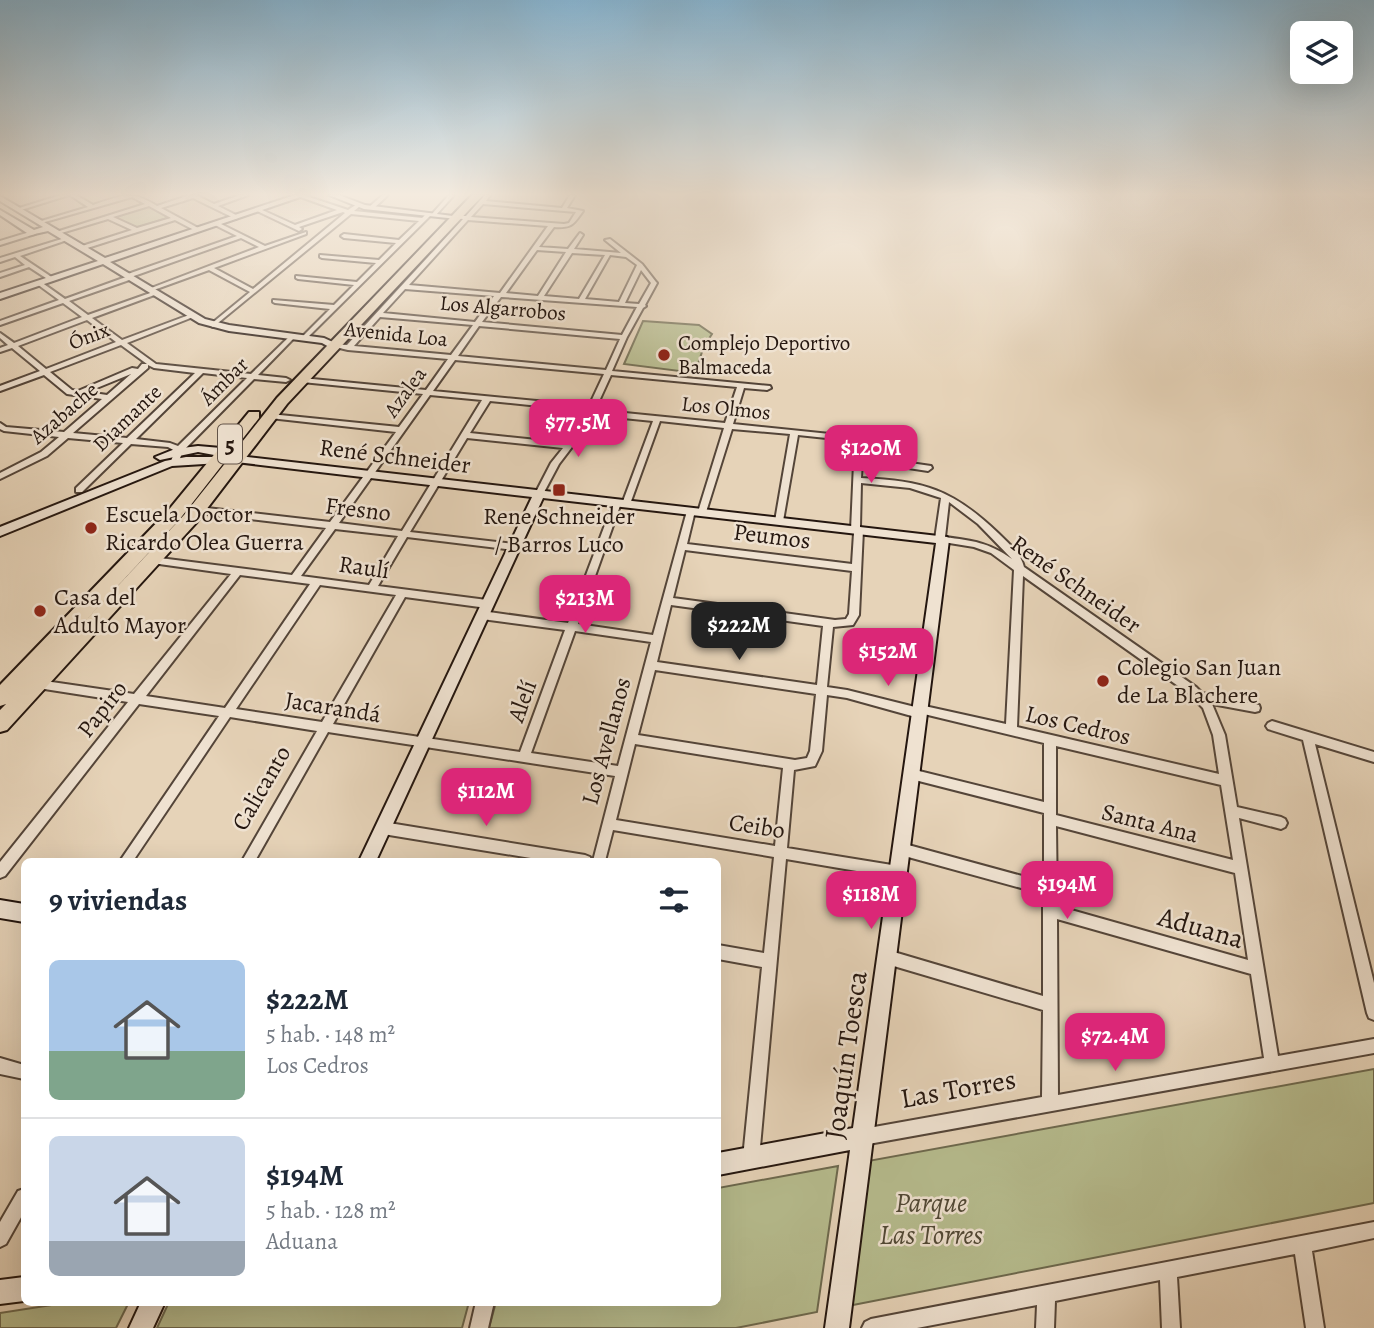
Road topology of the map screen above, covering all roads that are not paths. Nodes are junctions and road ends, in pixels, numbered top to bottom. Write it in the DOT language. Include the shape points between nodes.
graph roads {
  1 [pos="17,257"];
  2 [pos="96,257"];
  3 [pos="115,257"];
  4 [pos="184,257"];
  5 [pos="240,257"];
  6 [pos="292,257"];
  7 [pos="331,257"];
  8 [pos="385,257"];
  9 [pos="407,257"];
  10 [pos="421,257"];
  11 [pos="528,257"];
  12 [pos="566,257"];
  13 [pos="606,257"];
  14 [pos="630,257"];
  15 [pos="103,261"];
  16 [pos="380,262"];
  17 [pos="30,265"];
  18 [pos="640,265"];
  19 [pos="210,268"];
  20 [pos="0,275"];
  21 [pos="128,277"];
  22 [pos="298,277"];
  23 [pos="51,279"];
  24 [pos="39,283"];
  25 [pos="358,284"];
  26 [pos="404,287"];
  27 [pos="253,291"];
  28 [pos="152,292"];
  29 [pos="500,295"];
  30 [pos="0,296"];
  31 [pos="540,298"];
  32 [pos="64,301"];
  33 [pos="275,301"];
  34 [pos="581,301"];
  35 [pos="621,304"];
  36 [pos="643,306"];
  37 [pos="334,307"];
  38 [pos="379,315"];
  39 [pos="191,316"];
  40 [pos="87,318"];
  41 [pos="0,323"];
  42 [pos="477,323"];
  43 [pos="213,325"];
  44 [pos="0,335"];
  45 [pos="298,337"];
  46 [pos="624,337"];
  47 [pos="121,342"];
  48 [pos="329,343"];
  49 [pos="13,345"];
  50 [pos="348,348"];
  51 [pos="0,350"];
  52 [pos="453,358"];
  53 [pos="148,365"];
  54 [pos="45,372"];
  55 [pos="200,372"];
  56 [pos="608,373"];
  57 [pos="254,376"];
  58 [pos="286,380"];
  59 [pos="302,380"];
  60 [pos="741,385"];
  61 [pos="767,388"];
  62 [pos="0,389"];
  63 [pos="428,393"];
  64 [pos="77,394"];
  65 [pos="109,398"];
  66 [pos="487,399"];
  67 [pos="591,411"];
  68 [pos="270,416"];
  69 [pos="657,419"];
  70 [pos="730,426"];
  71 [pos="1,429"];
  72 [pos="401,430"];
  73 [pos="794,433"];
  74 [pos="67,435"];
  75 [pos="465,435"];
  76 [pos="130,440"];
  77 [pos="569,446"];
  78 [pos="177,456"];
  79 [pos="225,458"];
  80 [pos="858,458"];
  81 [pos="928,468"];
  82 [pos="369,474"];
  83 [pos="0,476"];
  84 [pos="857,480"];
  85 [pos="436,482"];
  86 [pos="79,490"];
  87 [pos="539,494"];
  88 [pos="945,498"];
  89 [pos="621,503"];
  90 [pos="198,510"];
  91 [pos="696,512"];
  92 [pos="779,521"];
  93 [pos="0,522"];
  94 [pos="332,526"];
  95 [pos="857,530"];
  96 [pos="0,532"];
  97 [pos="404,534"];
  98 [pos="941,540"];
  99 [pos="682,546"];
  100 [pos="514,547"];
  101 [pos="152,560"];
  102 [pos="1019,567"];
  103 [pos="857,568"];
  104 [pos="238,571"];
  105 [pos="293,579"];
  106 [pos="317,582"];
  107 [pos="371,589"];
  108 [pos="402,593"];
  109 [pos="668,601"];
  110 [pos="485,610"];
  111 [pos="828,623"];
  112 [pos="571,627"];
  113 [pos="658,639"];
  114 [pos="651,665"];
  115 [pos="38,684"];
  116 [pos="822,690"];
  117 [pos="0,698"];
  118 [pos="137,698"];
  119 [pos="1204,701"];
  120 [pos="1255,708"];
  121 [pos="920,711"];
  122 [pos="228,712"];
  123 [pos="0,724"];
  124 [pos="1272,726"];
  125 [pos="325,727"];
  126 [pos="1012,731"];
  127 [pos="1308,737"];
  128 [pos="631,739"];
  129 [pos="1050,740"];
  130 [pos="423,741"];
  131 [pos="524,757"];
  132 [pos="1374,757"];
  133 [pos="789,764"];
  134 [pos="623,772"];
  135 [pos="911,774"];
  136 [pos="1226,781"];
  137 [pos="1231,811"];
  138 [pos="1050,814"];
  139 [pos="1280,823"];
  140 [pos="609,824"];
  141 [pos="383,828"];
  142 [pos="901,849"];
  143 [pos="781,853"];
  144 [pos="128,858"];
  145 [pos="250,858"];
  146 [pos="368,858"];
  147 [pos="567,858"];
  148 [pos="600,858"];
  149 [pos="1240,868"];
  150 [pos="0,872"];
  151 [pos="898,872"];
  152 [pos="1050,890"];
  153 [pos="0,909"];
  154 [pos="1050,911"];
  155 [pos="21,913"];
  156 [pos="721,953"];
  157 [pos="887,957"];
  158 [pos="770,961"];
  159 [pos="1257,969"];
  160 [pos="1050,1005"];
  161 [pos="1374,1013"];
  162 [pos="1374,1046"];
  163 [pos="1272,1064"];
  164 [pos="0,1066"];
  165 [pos="21,1071"];
  166 [pos="1049,1103"];
  167 [pos="863,1137"];
  168 [pos="751,1158"];
  169 [pos="721,1163"];
  170 [pos="21,1201"];
  171 [pos="1374,1230"];
  172 [pos="0,1238"];
  173 [pos="1302,1244"];
  174 [pos="1168,1270"];
  175 [pos="21,1289"];
  176 [pos="0,1292"];
  177 [pos="1046,1294"];
  178 [pos="151,1306"];
  179 [pos="484,1306"];
  180 [pos="904,1325"];
  181 [pos="141,1328"];
  182 [pos="479,1328"];
  183 [pos="837,1328"];
  184 [pos="871,1328"];
  185 [pos="1045,1328"];
  186 [pos="1171,1328"];
  187 [pos="1315,1328"];
  1 -- 17 [label="street"];
  2 -- 15 [label="street, Avenida Loa"];
  3 -- 15 [label="street"];
  4 -- 21 [label="street"];
  5 -- 19 [label="street"];
  6 -- 27 [label="street"];
  7 -- 16 [label="street"];
  8 -- 16 [label="street, Ámbar"];
  9 -- 48 [label="highway, 5"];
  10 -- 26 [label="street"];
  11 -- 29 [label="street, Azalea"];
  12 -- 31 [label="street"];
  13 -- 34 [label="street"];
  14 -- 18 [label="street"];
  15 -- 21 [label="street, Avenida Loa"];
  15 -- 23 [label="street"];
  16 -- 25 [label="street, Ámbar"];
  17 -- 20 [label="street"];
  17 -- 23 [label="street"];
  18 -- 35 [label="street"];
  18 -- 36 [label="street" via="654,283"];
  19 -- 27 [label="street"];
  19 -- 28 [label="street"];
  21 -- 28 [label="street, Avenida Loa"];
  21 -- 32 [label="street"];
  22 -- 25 [label="street"];
  23 -- 24 [label="street"];
  24 -- 30 [label="street"];
  24 -- 32 [label="street"];
  25 -- 37 [label="street, Ámbar"];
  26 -- 29 [label="street"];
  26 -- 38 [label="street"];
  27 -- 43 [label="street"];
  28 -- 39 [label="street, Avenida Loa"];
  28 -- 40 [label="street"];
  29 -- 31 [label="street"];
  29 -- 42 [label="street, Azalea"];
  31 -- 34 [label="street"];
  32 -- 40 [label="street"];
  32 -- 41 [label="street"];
  33 -- 37 [label="street"];
  34 -- 35 [label="street"];
  35 -- 36 [label="street"];
  36 -- 46 [label="street"];
  37 -- 45 [label="street, Ámbar"];
  38 -- 42 [label="street, Los Algarrobos"];
  38 -- 50 [label="street"];
  39 -- 43 [label="street, Avenida Loa"];
  39 -- 47 [label="street, Ónix"];
  40 -- 47 [label="street"];
  40 -- 49 [label="street"];
  42 -- 46 [label="street, Los Algarrobos"];
  42 -- 52 [label="street, Azalea"];
  43 -- 45 [label="street, Avenida Loa"];
  44 -- 49 [label="street"];
  45 -- 48 [label="street, Avenida Loa"];
  45 -- 57 [label="street, Ámbar"];
  46 -- 56 [label="street"];
  47 -- 53 [label="street"];
  47 -- 54 [label="street, Ónix"];
  48 -- 50 [label="street, Avenida Loa"];
  48 -- 58 [label="highway, 5"];
  48 -- 59 [label="highway, 5"];
  49 -- 51 [label="street"];
  49 -- 54 [label="street"];
  50 -- 52 [label="street, Avenida Loa"];
  52 -- 56 [label="street, Avenida Loa"];
  52 -- 63 [label="street, Azalea"];
  53 -- 55 [label="street"];
  53 -- 64 [label="street, Azabache"];
  53 -- 65 [label="street, Azabache"];
  54 -- 62 [label="street, Ónix"];
  54 -- 64 [label="street"];
  55 -- 57 [label="street"];
  55 -- 76 [label="street, Diamante"];
  56 -- 60 [label="street, Avenida Loa"];
  56 -- 67 [label="street"];
  57 -- 58 [label="street"];
  57 -- 78 [label="street, Ámbar"];
  58 -- 79 [label="highway, 5"];
  59 -- 63 [label="street, Los Olmos"];
  59 -- 68 [label="highway, 5"];
  60 -- 61 [label="street, Avenida Loa"];
  60 -- 70 [label="street, Los Avellanos"];
  63 -- 66 [label="street, Los Olmos"];
  63 -- 72 [label="street, Azalea"];
  64 -- 65 [label="street"];
  65 -- 74 [label="street, Azabache"];
  66 -- 67 [label="street, Los Olmos"];
  66 -- 75 [label="street"];
  67 -- 69 [label="street, Los Olmos"];
  67 -- 77 [label="street"];
  68 -- 72 [label="street"];
  68 -- 79 [label="highway, 5"];
  69 -- 70 [label="street, Los Olmos"];
  69 -- 89 [label="street, Alelí"];
  70 -- 73 [label="street, Los Olmos"];
  70 -- 91 [label="street, Los Avellanos"];
  71 -- 74 [label="street"];
  72 -- 82 [label="street, Azalea"];
  73 -- 80 [label="street, Los Olmos" via="859,439"];
  73 -- 92 [label="street"];
  74 -- 76 [label="street"];
  74 -- 83 [label="street, Azabache" via="35,461"];
  75 -- 77 [label="street"];
  75 -- 85 [label="street"];
  76 -- 78 [label="street" via="166,444"];
  76 -- 86 [label="street, Diamante"];
  77 -- 87 [label="street"];
  78 -- 79 [label="street, René Schneider"];
  78 -- 86 [label="street"];
  78 -- 96 [label="street"];
  79 -- 82 [label="street, René Schneider"];
  79 -- 90 [label="highway, 5"];
  79 -- 117 [label="highway, 5"];
  80 -- 81 [label="street"];
  80 -- 84 [label="street"];
  82 -- 85 [label="street, René Schneider"];
  82 -- 94 [label="street, Azalea"];
  84 -- 88 [label="street" via="903,484"];
  84 -- 95 [label="street"];
  85 -- 87 [label="street, René Schneider"];
  85 -- 97 [label="street"];
  86 -- 93 [label="street"];
  87 -- 89 [label="street, René Schneider"];
  87 -- 100 [label="street"];
  88 -- 98 [label="street, Joaquín Toesca"];
  88 -- 102 [label="street" via="958,504 1016,556"];
  89 -- 91 [label="street, René Schneider"];
  89 -- 112 [label="street, Alelí"];
  90 -- 94 [label="street, Fresno"];
  90 -- 101 [label="highway, 5"];
  91 -- 92 [label="street, René Schneider"];
  91 -- 99 [label="street, Los Avellanos"];
  92 -- 95 [label="street, René Schneider"];
  94 -- 97 [label="street, Fresno"];
  94 -- 105 [label="street, Azalea"];
  95 -- 98 [label="street, René Schneider"];
  95 -- 103 [label="street"];
  97 -- 100 [label="street, Fresno"];
  97 -- 107 [label="street"];
  98 -- 102 [label="street, René Schneider" via="982,546"];
  98 -- 121 [label="street, Joaquín Toesca"];
  99 -- 103 [label="street, Peumos"];
  99 -- 109 [label="street, Los Avellanos"];
  100 -- 110 [label="street"];
  101 -- 104 [label="street, Raulí"];
  101 -- 115 [label="highway, 5"];
  102 -- 119 [label="street, René Schneider"];
  102 -- 126 [label="street"];
  103 -- 111 [label="street" via="854,615 849,622"];
  104 -- 105 [label="street, Raulí"];
  104 -- 118 [label="street, Papiro"];
  105 -- 106 [label="street, Raulí"];
  106 -- 107 [label="street, Raulí"];
  106 -- 122 [label="street"];
  107 -- 108 [label="street, Raulí"];
  108 -- 110 [label="street, Raulí"];
  108 -- 125 [label="street, Calicanto"];
  109 -- 111 [label="street"];
  109 -- 113 [label="street, Los Avellanos"];
  110 -- 112 [label="street, Raulí"];
  110 -- 130 [label="street"];
  111 -- 116 [label="street"];
  112 -- 113 [label="street, Raulí"];
  112 -- 131 [label="street, Alelí"];
  113 -- 114 [label="street, Los Avellanos"];
  114 -- 116 [label="street, Los Cedros"];
  114 -- 128 [label="street, Los Avellanos"];
  115 -- 118 [label="street, Jacarandá"];
  115 -- 123 [label="highway, 5"];
  116 -- 121 [label="street, Los Cedros"];
  116 -- 133 [label="street" via="816,751 811,762"];
  118 -- 122 [label="street, Jacarandá"];
  118 -- 150 [label="street, Papiro"];
  119 -- 120 [label="street"];
  119 -- 136 [label="street" via="1216,723"];
  121 -- 126 [label="street, Los Cedros"];
  121 -- 135 [label="street, Joaquín Toesca"];
  122 -- 125 [label="street, Jacarandá"];
  122 -- 144 [label="street"];
  124 -- 127 [label="street"];
  125 -- 130 [label="street, Jacarandá"];
  125 -- 145 [label="street, Calicanto"];
  126 -- 129 [label="street, Los Cedros"];
  127 -- 132 [label="street"];
  127 -- 161 [label="street"];
  128 -- 133 [label="street"];
  128 -- 134 [label="street, Los Avellanos"];
  129 -- 136 [label="street, Los Cedros"];
  129 -- 138 [label="street"];
  130 -- 131 [label="street, Jacarandá"];
  130 -- 141 [label="street"];
  131 -- 134 [label="street, Jacarandá"];
  133 -- 143 [label="street"];
  134 -- 140 [label="street, Los Avellanos"];
  135 -- 138 [label="street, Santa Ana"];
  135 -- 142 [label="street, Joaquín Toesca"];
  136 -- 137 [label="street"];
  137 -- 139 [label="street"];
  137 -- 149 [label="street"];
  138 -- 149 [label="street, Santa Ana"];
  138 -- 152 [label="street"];
  140 -- 143 [label="street, Ceibo"];
  140 -- 148 [label="street, Los Avellanos"];
  141 -- 146 [label="street"];
  141 -- 147 [label="street"];
  142 -- 151 [label="street, Joaquín Toesca"];
  142 -- 152 [label="street"];
  143 -- 151 [label="street, Ceibo"];
  143 -- 158 [label="street"];
  149 -- 159 [label="street"];
  151 -- 157 [label="street, Joaquín Toesca"];
  152 -- 154 [label="street"];
  153 -- 155 [label="street"];
  154 -- 159 [label="street, Aduana"];
  154 -- 160 [label="street"];
  156 -- 158 [label="street"];
  157 -- 160 [label="street"];
  157 -- 167 [label="street, Joaquín Toesca"];
  158 -- 168 [label="street"];
  159 -- 163 [label="street"];
  160 -- 166 [label="street"];
  162 -- 163 [label="street, Las Torres"];
  163 -- 166 [label="street, Las Torres"];
  164 -- 165 [label="street"];
  166 -- 167 [label="street, Las Torres"];
  167 -- 168 [label="street, Las Torres"];
  167 -- 183 [label="street, Joaquín Toesca"];
  168 -- 169 [label="street, Las Torres"];
  170 -- 172 [label="street"];
  171 -- 173 [label="street"];
  173 -- 174 [label="street"];
  173 -- 187 [label="street"];
  174 -- 177 [label="street"];
  174 -- 186 [label="street"];
  175 -- 176 [label="street"];
  177 -- 180 [label="street"];
  177 -- 185 [label="street"];
  178 -- 181 [label="street"];
  179 -- 182 [label="street"];
  180 -- 184 [label="street"];
}
